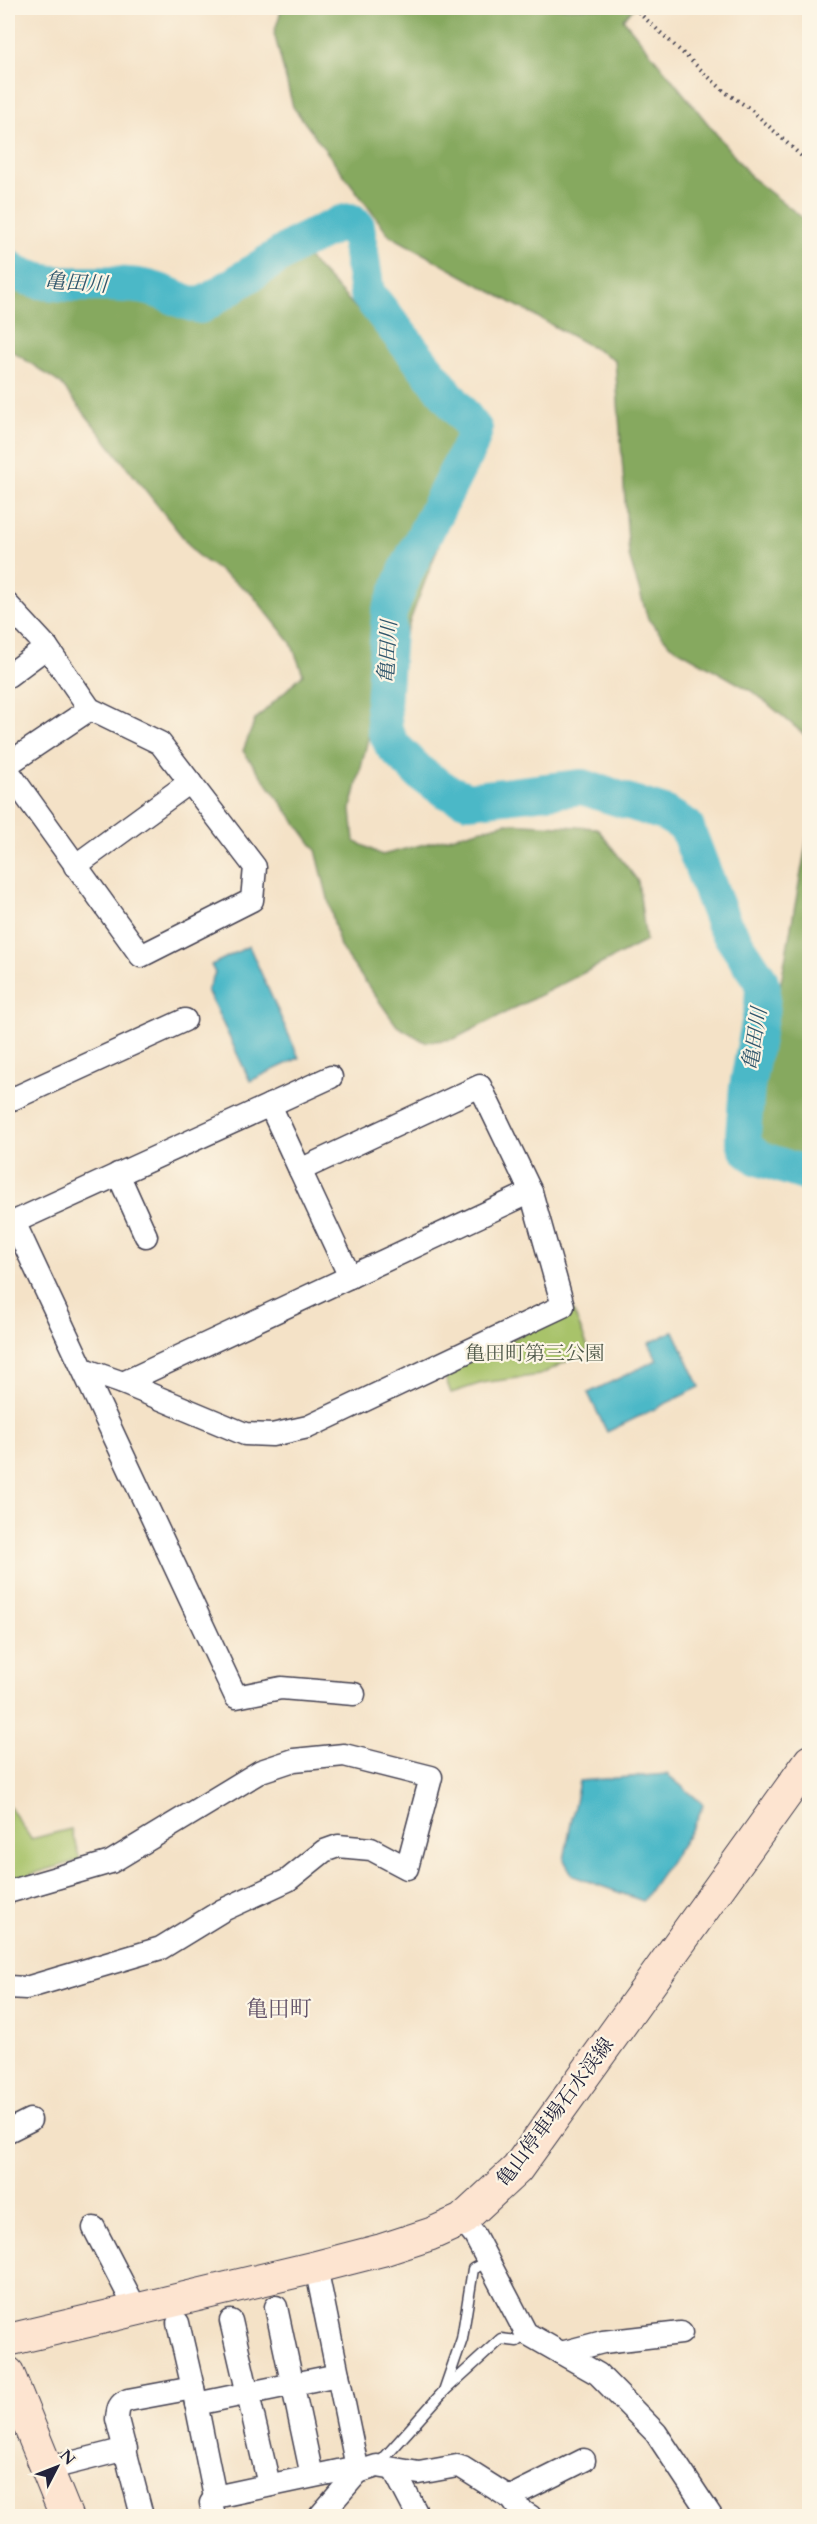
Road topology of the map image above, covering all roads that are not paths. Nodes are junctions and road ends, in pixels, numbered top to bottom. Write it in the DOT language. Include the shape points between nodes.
graph roads {
  1 [pos="8,605"];
  2 [pos="47,647"];
  3 [pos="8,676"];
  4 [pos="90,709"];
  5 [pos="8,764"];
  6 [pos="8,771"];
  7 [pos="190,782"];
  8 [pos="75,866"];
  9 [pos="185,1020"];
  10 [pos="331,1077"];
  11 [pos="8,1101"];
  12 [pos="270,1105"];
  13 [pos="300,1170"];
  14 [pos="118,1174"];
  15 [pos="531,1192"];
  16 [pos="11,1223"];
  17 [pos="146,1236"];
  18 [pos="350,1277"];
  19 [pos="82,1369"];
  20 [pos="123,1383"];
  21 [pos="354,1694"];
  22 [pos="810,1761"];
  23 [pos="8,1892"];
  24 [pos="8,1987"];
  25 [pos="30,2120"];
  26 [pos="8,2131"];
  27 [pos="462,2220"];
  28 [pos="94,2228"];
  29 [pos="488,2261"];
  30 [pos="316,2267"];
  31 [pos="276,2307"];
  32 [pos="137,2311"];
  33 [pos="231,2321"];
  34 [pos="178,2324"];
  35 [pos="526,2333"];
  36 [pos="681,2333"];
  37 [pos="8,2340"];
  38 [pos="561,2353"];
  39 [pos="8,2373"];
  40 [pos="338,2375"];
  41 [pos="293,2385"];
  42 [pos="444,2391"];
  43 [pos="248,2393"];
  44 [pos="194,2396"];
  45 [pos="126,2450"];
  46 [pos="584,2460"];
  47 [pos="47,2469"];
  48 [pos="371,2469"];
  49 [pos="312,2476"];
  50 [pos="269,2485"];
  51 [pos="512,2499"];
  52 [pos="215,2507"];
  53 [pos="66,2517"];
  54 [pos="142,2517"];
  55 [pos="320,2517"];
  56 [pos="418,2517"];
  57 [pos="530,2517"];
  58 [pos="711,2517"];
  1 -- 2 [label="street"];
  2 -- 3 [label="street"];
  2 -- 4 [label="street"];
  4 -- 5 [label="street"];
  4 -- 7 [label="street" via="160,743"];
  6 -- 8 [label="street"];
  7 -- 8 [label="street"];
  7 -- 8 [label="street" via="255,867 252,900 141,956"];
  9 -- 11 [label="street"];
  10 -- 12 [label="street"];
  12 -- 13 [label="street"];
  12 -- 14 [label="street"];
  13 -- 15 [label="street" via="480,1086"];
  13 -- 18 [label="street"];
  14 -- 16 [label="street"];
  14 -- 17 [label="street"];
  15 -- 18 [label="street"];
  15 -- 20 [label="street" via="563,1306 308,1426 272,1435 245,1434"];
  16 -- 19 [label="street"];
  18 -- 20 [label="street"];
  19 -- 20 [label="street"];
  19 -- 21 [label="street" via="236,1697 281,1688"];
  22 -- 27 [label="main road, 亀山停車場石水渓線" via="517,2169"];
  23 -- 24 [label="street" via="111,1862 261,1771 294,1760 344,1755 431,1777 406,1868 371,1849 338,1846 324,1851 288,1880 224,1910 161,1948 26,1988"];
  25 -- 26 [label="street"];
  27 -- 29 [label="street"];
  27 -- 30 [label="main road, 亀山停車場石水渓線" via="382,2250"];
  28 -- 32 [label="street"];
  29 -- 35 [label="street"];
  29 -- 42 [label="lane" via="473,2269 462,2339"];
  30 -- 32 [label="main road, 亀山停車場石水渓線"];
  30 -- 40 [label="street"];
  31 -- 41 [label="street"];
  32 -- 37 [label="main road, 亀山停車場石水渓線"];
  33 -- 43 [label="street"];
  34 -- 44 [label="street"];
  35 -- 38 [label="street"];
  35 -- 42 [label="lane" via="517,2341 501,2339"];
  36 -- 38 [label="street" via="603,2342"];
  38 -- 58 [label="street" via="598,2374 656,2433"];
  39 -- 47 [label="main road"];
  40 -- 41 [label="street"];
  40 -- 48 [label="street"];
  41 -- 43 [label="street"];
  41 -- 49 [label="street"];
  42 -- 48 [label="lane"];
  43 -- 44 [label="street"];
  43 -- 50 [label="street"];
  44 -- 45 [label="street" via="122,2403 117,2419"];
  44 -- 52 [label="street"];
  45 -- 47 [label="street"];
  45 -- 54 [label="street"];
  46 -- 51 [label="street"];
  47 -- 53 [label="main road"];
  48 -- 49 [label="street"];
  48 -- 51 [label="street" via="419,2473 457,2466"];
  48 -- 55 [label="street"];
  48 -- 56 [label="street"];
  49 -- 50 [label="street"];
  50 -- 52 [label="street"];
  51 -- 57 [label="street"];
}
